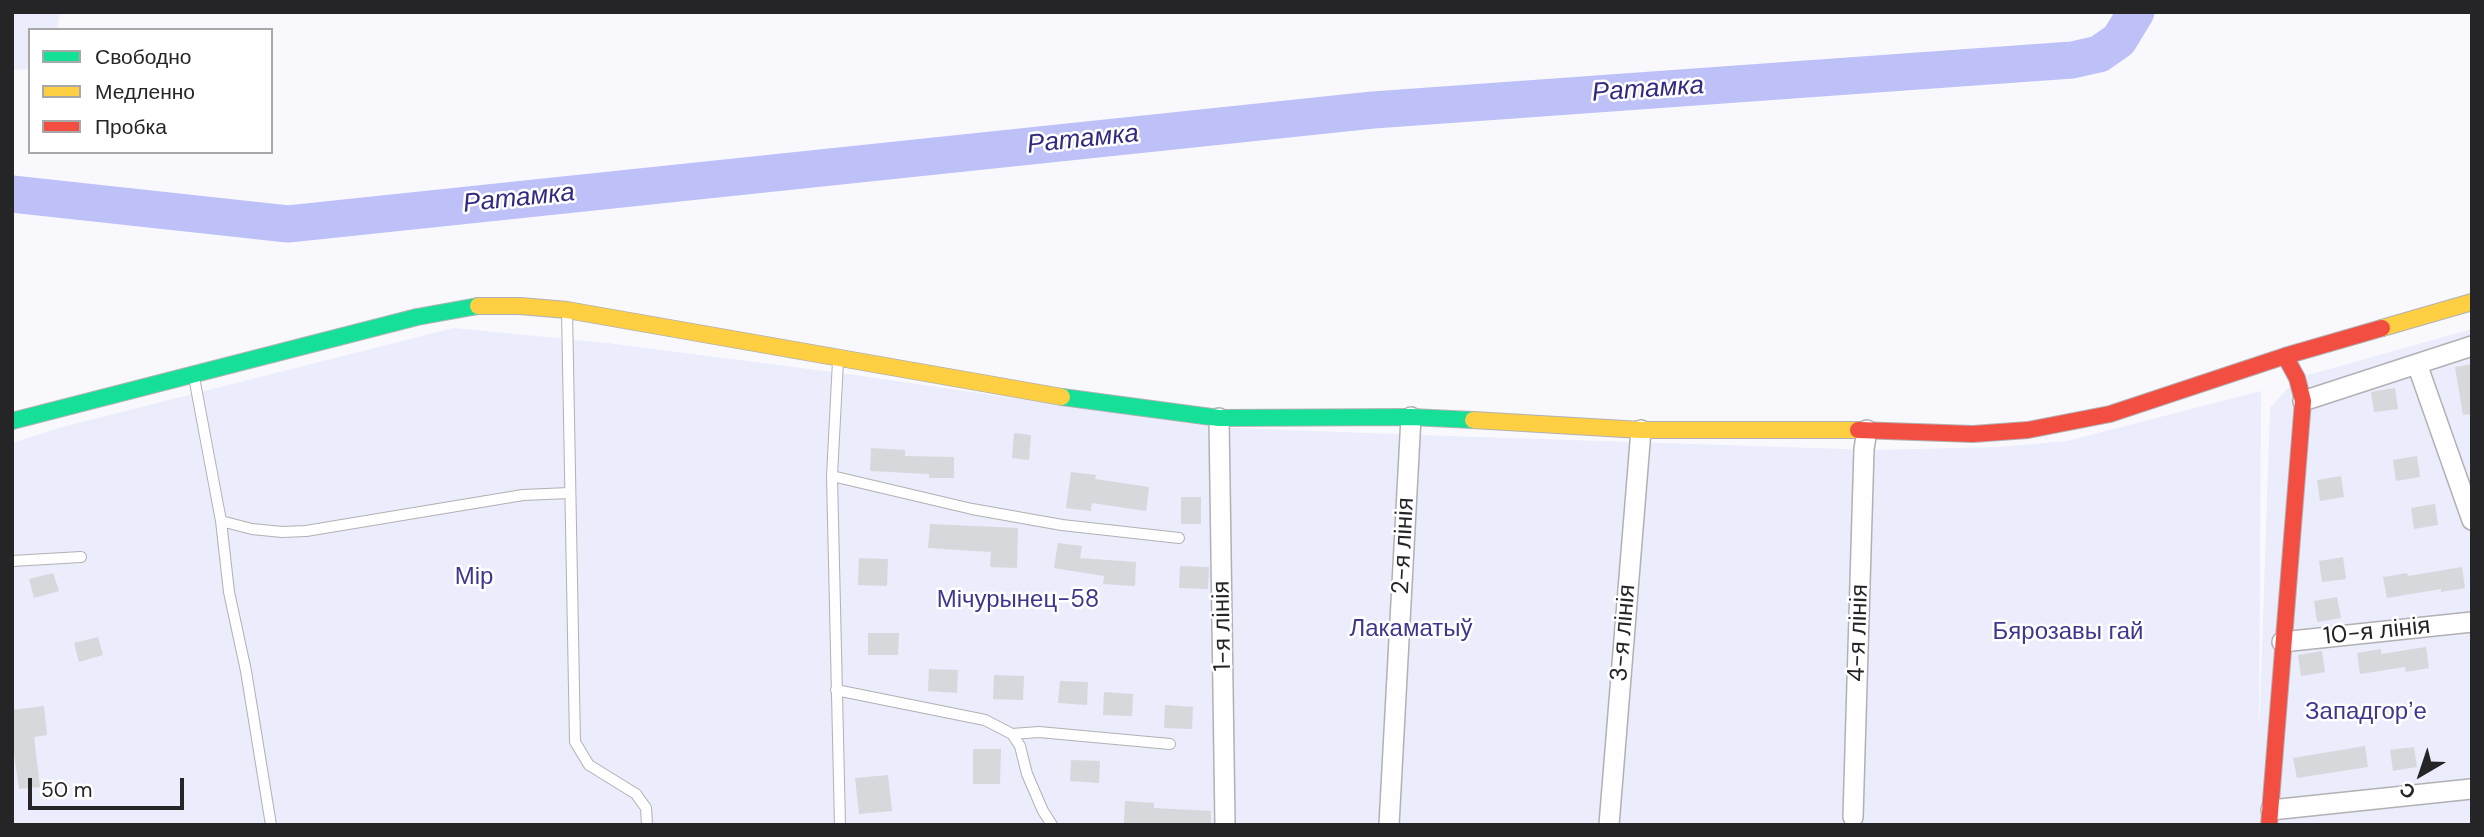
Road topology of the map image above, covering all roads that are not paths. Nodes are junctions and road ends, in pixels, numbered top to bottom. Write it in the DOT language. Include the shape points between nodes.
graph roads {
  1 [pos="2472,302"];
  2 [pos="567,310"];
  3 [pos="2472,346"];
  4 [pos="2285,356"];
  5 [pos="839,357"];
  6 [pos="2417,364"];
  7 [pos="193,373"];
  8 [pos="2303,401"];
  9 [pos="12,421"];
  10 [pos="1220,423"];
  11 [pos="1410,426"];
  12 [pos="1640,435"];
  13 [pos="1866,440"];
  14 [pos="832,476"];
  15 [pos="569,493"];
  16 [pos="2472,520"];
  17 [pos="221,521"];
  18 [pos="1179,538"];
  19 [pos="80,557"];
  20 [pos="12,561"];
  21 [pos="2472,622"];
  22 [pos="2282,642"];
  23 [pos="836,690"];
  24 [pos="1012,734"];
  25 [pos="1170,744"];
  26 [pos="2471,789"];
  27 [pos="1853,817"];
  28 [pos="2270,817"];
  29 [pos="840,824"];
  30 [pos="271,825"];
  31 [pos="647,825"];
  32 [pos="846,825"];
  33 [pos="1052,825"];
  34 [pos="1225,825"];
  35 [pos="1390,825"];
  36 [pos="1609,825"];
  1 -- 4 [label="street"];
  2 -- 5 [label="street"];
  2 -- 7 [label="street" via="480,306"];
  2 -- 15 [label="lane"];
  3 -- 6 [label="street"];
  4 -- 8 [label="street"];
  4 -- 13 [label="street" via="2071,423"];
  5 -- 10 [label="street"];
  5 -- 14 [label="lane"];
  6 -- 8 [label="street"];
  6 -- 16 [label="street"];
  7 -- 9 [label="street"];
  7 -- 17 [label="lane"];
  8 -- 22 [label="street"];
  10 -- 11 [label="street"];
  10 -- 34 [label="street, 1-я лінія"];
  11 -- 12 [label="street"];
  11 -- 35 [label="street, 2-я лінія"];
  12 -- 13 [label="street"];
  12 -- 36 [label="street, 3-я лінія"];
  13 -- 27 [label="street, 4-я лінія"];
  14 -- 18 [label="lane" via="1062,525"];
  14 -- 23 [label="lane"];
  15 -- 17 [label="lane" via="523,495 306,531 253,529"];
  15 -- 31 [label="lane" via="575,742 589,765 636,794 646,808"];
  17 -- 30 [label="lane" via="229,592"];
  19 -- 20 [label="lane"];
  21 -- 22 [label="street, 10-я лінія"];
  22 -- 28 [label="street"];
  23 -- 24 [label="lane" via="985,720"];
  23 -- 29 [label="lane"];
  24 -- 25 [label="lane" via="1039,732"];
  24 -- 33 [label="lane"];
  26 -- 28 [label="street"];
  29 -- 32 [label="lane"];
}
